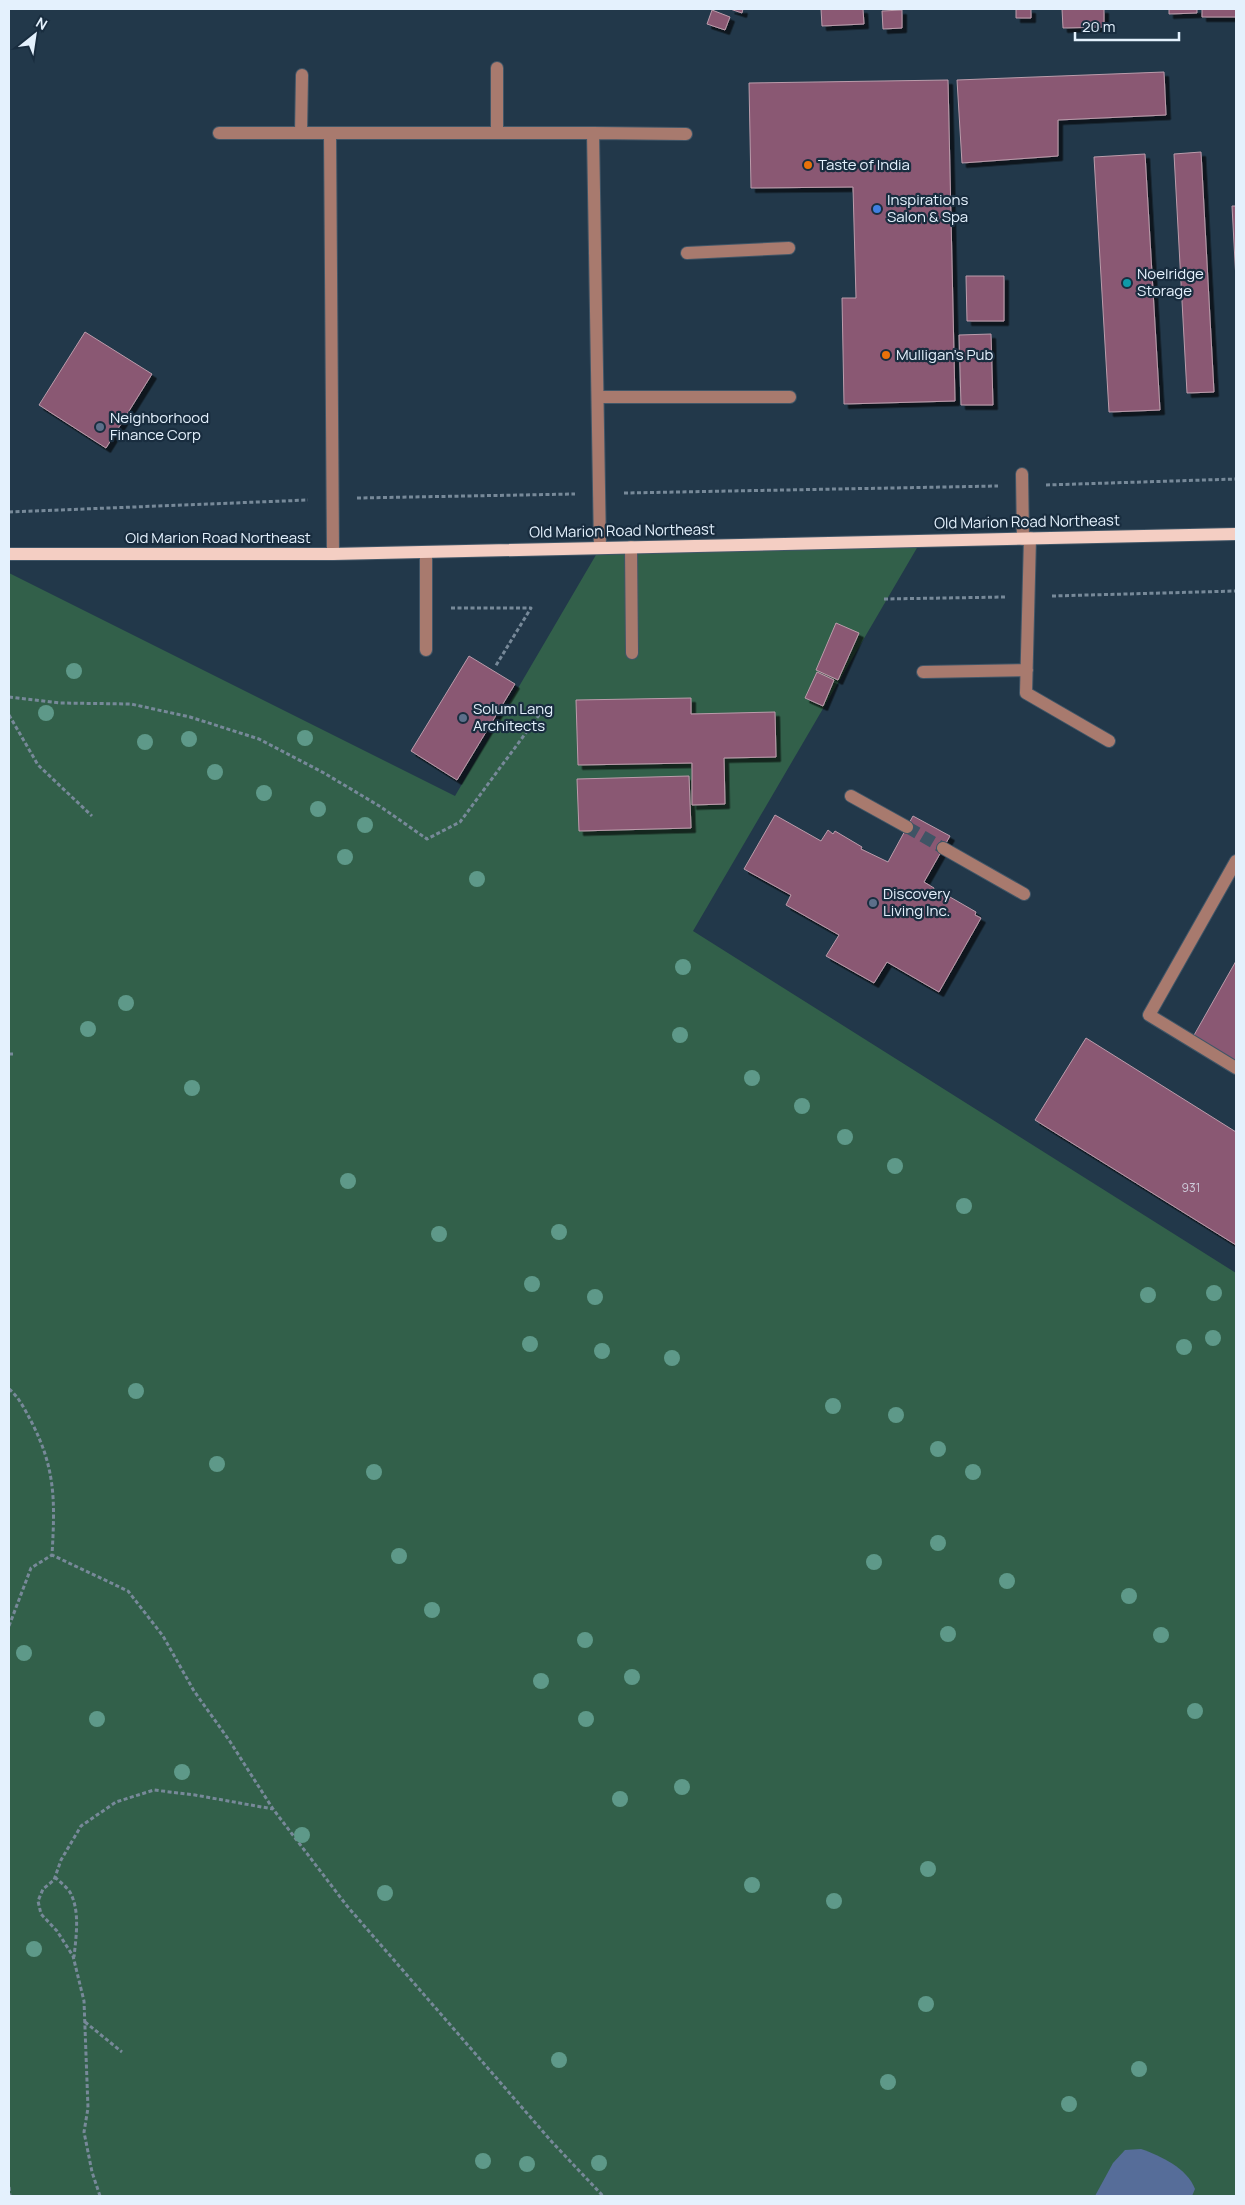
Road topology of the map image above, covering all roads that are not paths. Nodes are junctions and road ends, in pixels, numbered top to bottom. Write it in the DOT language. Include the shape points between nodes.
graph roads {
  1 [pos="497,68"];
  2 [pos="302,75"];
  3 [pos="219,133"];
  4 [pos="301,133"];
  5 [pos="330,133"];
  6 [pos="497,133"];
  7 [pos="594,133"];
  8 [pos="686,134"];
  9 [pos="790,248"];
  10 [pos="687,253"];
  11 [pos="790,396"];
  12 [pos="598,397"];
  13 [pos="1022,474"];
  14 [pos="1236,534"];
  15 [pos="1026,539"];
  16 [pos="631,547"];
  17 [pos="600,548"];
  18 [pos="426,552"];
  19 [pos="9,554"];
  20 [pos="333,554"];
  21 [pos="426,650"];
  22 [pos="632,653"];
  23 [pos="1027,670"];
  24 [pos="922,672"];
  25 [pos="1109,741"];
  26 [pos="851,796"];
  27 [pos="907,827"];
  28 [pos="943,848"];
  29 [pos="1236,861"];
  30 [pos="1024,894"];
  31 [pos="1236,1068"];
  1 -- 6 [label="lane"];
  2 -- 4 [label="lane"];
  3 -- 4 [label="lane"];
  4 -- 5 [label="lane"];
  5 -- 6 [label="lane"];
  5 -- 20 [label="lane"];
  6 -- 7 [label="lane"];
  7 -- 8 [label="lane"];
  7 -- 12 [label="lane"];
  9 -- 10 [label="lane"];
  11 -- 12 [label="lane"];
  12 -- 17 [label="lane"];
  13 -- 15 [label="lane"];
  14 -- 15 [label="main road, Old Marion Road Northeast"];
  15 -- 16 [label="main road, Old Marion Road Northeast"];
  15 -- 23 [label="lane"];
  16 -- 17 [label="main road, Old Marion Road Northeast"];
  16 -- 22 [label="lane"];
  17 -- 18 [label="main road, Old Marion Road Northeast"];
  18 -- 20 [label="main road, Old Marion Road Northeast"];
  18 -- 21 [label="lane"];
  19 -- 20 [label="main road, Old Marion Road Northeast"];
  23 -- 24 [label="lane"];
  23 -- 25 [label="lane" via="1026,693"];
  26 -- 27 [label="lane"];
  28 -- 30 [label="lane"];
  29 -- 31 [label="lane" via="1149,1015"];
}
